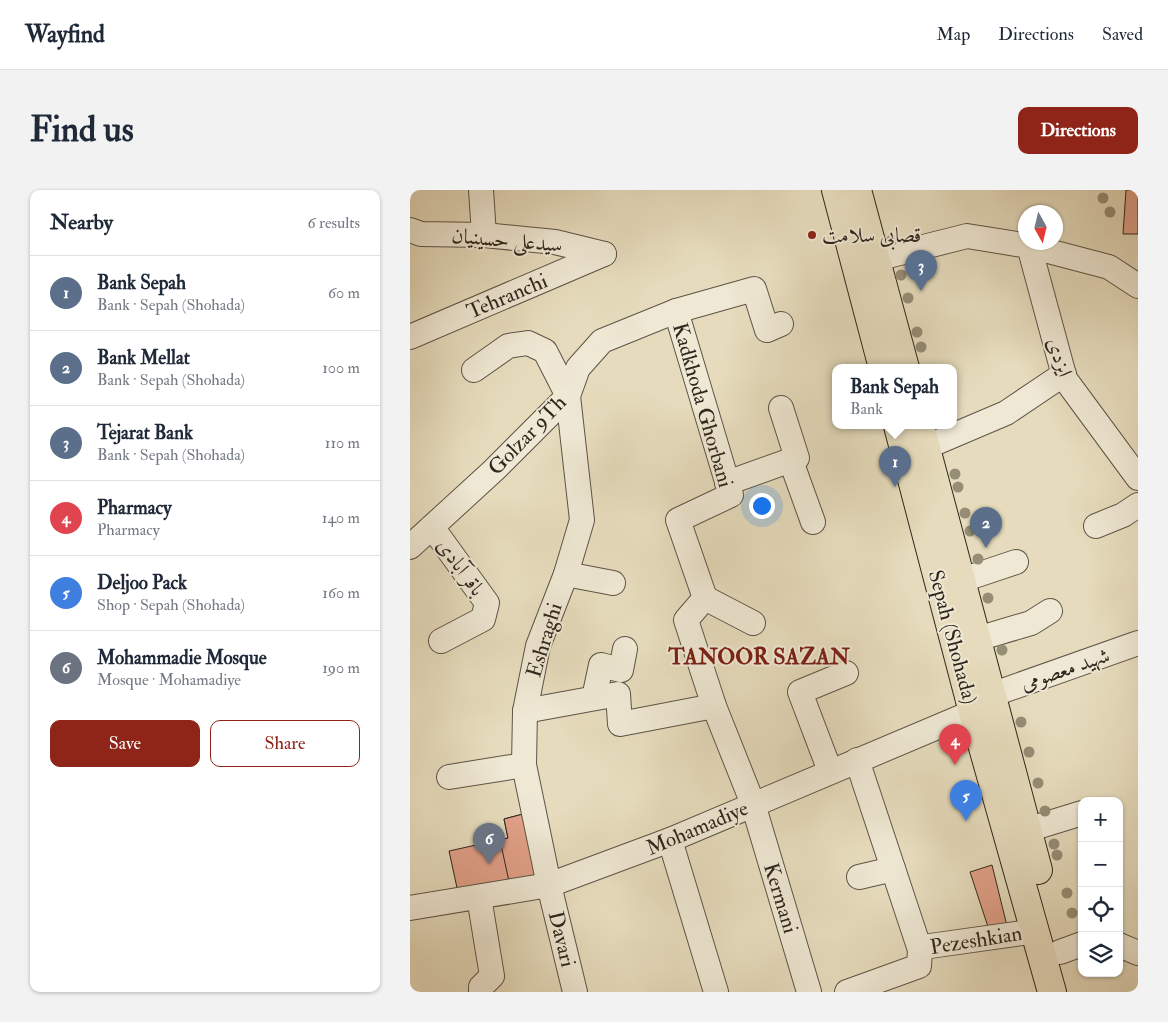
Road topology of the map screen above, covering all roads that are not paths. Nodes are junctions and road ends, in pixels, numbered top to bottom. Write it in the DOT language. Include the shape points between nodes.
graph roads {
  1 [pos="481,190"];
  2 [pos="836,190"];
  3 [pos="857,190"];
  4 [pos="410,230"];
  5 [pos="484,235"];
  6 [pos="1018,244"];
  7 [pos="1029,250"];
  8 [pos="1043,250"];
  9 [pos="604,254"];
  10 [pos="876,259"];
  11 [pos="1138,286"];
  12 [pos="676,311"];
  13 [pos="782,324"];
  14 [pos="410,337"];
  15 [pos="882,364"];
  16 [pos="904,364"];
  17 [pos="474,370"];
  18 [pos="1064,374"];
  19 [pos="568,396"];
  20 [pos="781,408"];
  21 [pos="957,427"];
  22 [pos="899,429"];
  23 [pos="951,429"];
  24 [pos="923,437"];
  25 [pos="794,459"];
  26 [pos="1138,478"];
  27 [pos="727,483"];
  28 [pos="1138,505"];
  29 [pos="813,522"];
  30 [pos="1096,526"];
  31 [pos="432,527"];
  32 [pos="410,547"];
  33 [pos="1016,562"];
  34 [pos="566,574"];
  35 [pos="962,580"];
  36 [pos="613,583"];
  37 [pos="705,598"];
  38 [pos="1050,611"];
  39 [pos="753,623"];
  40 [pos="977,639"];
  41 [pos="441,641"];
  42 [pos="1138,644"];
  43 [pos="625,649"];
  44 [pos="846,673"];
  45 [pos="594,698"];
  46 [pos="982,704"];
  47 [pos="714,706"];
  48 [pos="525,711"];
  49 [pos="857,760"];
  50 [pos="524,765"];
  51 [pos="830,771"];
  52 [pos="449,777"];
  53 [pos="753,804"];
  54 [pos="1078,814"];
  55 [pos="1027,830"];
  56 [pos="670,840"];
  57 [pos="893,869"];
  58 [pos="859,877"];
  59 [pos="549,885"];
  60 [pos="479,897"];
  61 [pos="410,908"];
  62 [pos="1036,931"];
  63 [pos="1123,946"];
  64 [pos="1071,948"];
  65 [pos="920,950"];
  66 [pos="1138,952"];
  67 [pos="481,992"];
  68 [pos="574,992"];
  69 [pos="716,992"];
  70 [pos="809,992"];
  71 [pos="847,992"];
  72 [pos="1052,992"];
  73 [pos="1071,992"];
  1 -- 5 [label="street"];
  2 -- 15 [label="main road"];
  3 -- 10 [label="main road"];
  4 -- 5 [label="street, سیدعلی حسینیان" via="421,234"];
  5 -- 9 [label="street, سیدعلی حسینیان" via="555,242"];
  6 -- 10 [label="street" via="967,236"];
  7 -- 18 [label="street, ایزدی"];
  8 -- 11 [label="street" via="1109,267"];
  9 -- 14 [label="street, Tehranchi"];
  10 -- 16 [label="main road"];
  12 -- 13 [label="street, Golzar 9Th" via="754,289 768,330"];
  12 -- 19 [label="street, Golzar 9Th" via="602,341 578,368"];
  12 -- 27 [label="street, Kadkhoda Ghorbani"];
  17 -- 19 [label="street" via="508,346 528,344 545,351"];
  18 -- 21 [label="street" via="1006,413"];
  18 -- 26 [label="street, ایزدی"];
  19 -- 31 [label="street, Golzar 9Th"];
  19 -- 34 [label="street, Eshraghi" via="582,520"];
  20 -- 25 [label="street"];
  22 -- 46 [label="main road, Sepah (Shohada)"];
  23 -- 24 [label="street"];
  24 -- 35 [label="main road, Sepah (Shohada)"];
  25 -- 27 [label="street"];
  25 -- 29 [label="street"];
  27 -- 37 [label="street, Kadkhoda Ghorbani" via="731,495 678,520"];
  28 -- 30 [label="street"];
  31 -- 32 [label="street, Golzar 9Th"];
  31 -- 41 [label="street, باقر آبادی" via="488,604 484,619"];
  33 -- 35 [label="street"];
  34 -- 36 [label="street"];
  34 -- 48 [label="street, Eshraghi" via="538,646"];
  35 -- 40 [label="main road, Sepah (Shohada)"];
  37 -- 39 [label="street"];
  37 -- 47 [label="street" via="686,620"];
  38 -- 40 [label="street" via="1031,623"];
  40 -- 46 [label="main road, Sepah (Shohada)"];
  42 -- 46 [label="street, شهید معصومی"];
  43 -- 45 [label="street" via="621,670 601,665"];
  44 -- 51 [label="street" via="800,692"];
  45 -- 47 [label="street" via="618,694 620,724"];
  45 -- 48 [label="street"];
  46 -- 49 [label="street, Mohamadiye"];
  46 -- 55 [label="main road, Sepah (Shohada)"];
  46 -- 62 [label="main road, Sepah (Shohada)"];
  47 -- 53 [label="street"];
  48 -- 50 [label="street, Eshraghi"];
  49 -- 51 [label="street, Mohamadiye"];
  49 -- 57 [label="street"];
  50 -- 52 [label="street"];
  50 -- 59 [label="street, Eshraghi"];
  51 -- 53 [label="street, Mohamadiye"];
  53 -- 56 [label="street, Mohamadiye"];
  53 -- 70 [label="street, Kermani"];
  54 -- 55 [label="street"];
  55 -- 64 [label="main road, Sepah (Shohada)"];
  56 -- 59 [label="street, Mohamadiye"];
  56 -- 69 [label="street"];
  57 -- 58 [label="street"];
  57 -- 65 [label="street"];
  59 -- 60 [label="street, Mohamadiye"];
  59 -- 68 [label="street, Davari"];
  60 -- 61 [label="street, Mohamadiye"];
  60 -- 67 [label="street" via="492,976 481,987"];
  62 -- 65 [label="street, Pezeshkian"];
  62 -- 72 [label="main road, Sepah (Shohada)"];
  63 -- 66 [label="street"];
  64 -- 73 [label="main road, Sepah (Shohada)"];
  65 -- 71 [label="street, Pezeshkian" via="919,966"];
}
